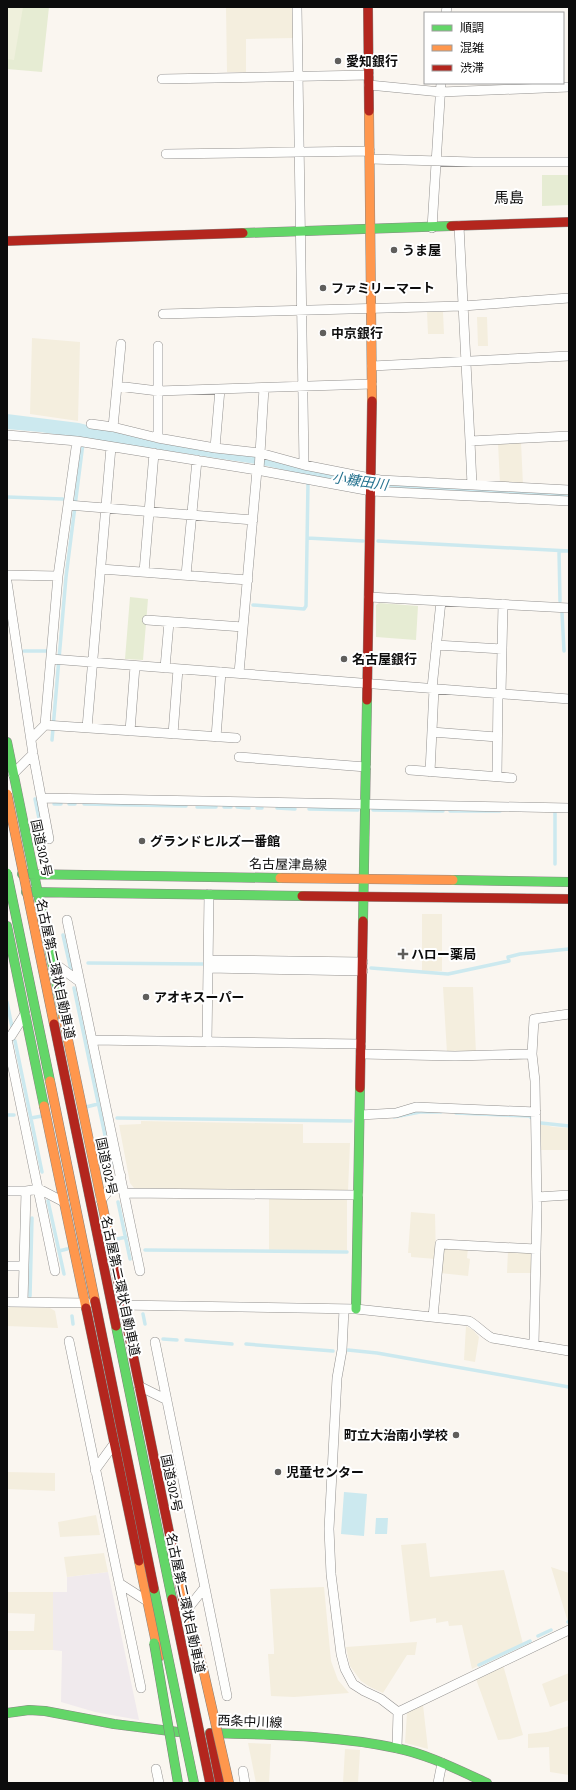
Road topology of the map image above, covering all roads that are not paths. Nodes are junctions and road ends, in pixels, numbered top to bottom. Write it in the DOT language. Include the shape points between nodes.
graph roads {
  1 [pos="297,7"];
  2 [pos="368,7"];
  3 [pos="369,75"];
  4 [pos="298,76"];
  5 [pos="162,79"];
  6 [pos="369,86"];
  7 [pos="441,88"];
  8 [pos="569,88"];
  9 [pos="299,152"];
  10 [pos="166,154"];
  11 [pos="370,155"];
  12 [pos="436,161"];
  13 [pos="569,162"];
  14 [pos="569,222"];
  15 [pos="459,226"];
  16 [pos="432,228"];
  17 [pos="371,230"];
  18 [pos="300,232"];
  19 [pos="7,241"];
  20 [pos="569,298"];
  21 [pos="463,306"];
  22 [pos="372,309"];
  23 [pos="302,310"];
  24 [pos="163,314"];
  25 [pos="121,344"];
  26 [pos="158,346"];
  27 [pos="569,356"];
  28 [pos="466,361"];
  29 [pos="372,366"];
  30 [pos="372,384"];
  31 [pos="117,386"];
  32 [pos="302,386"];
  33 [pos="264,388"];
  34 [pos="220,389"];
  35 [pos="158,391"];
  36 [pos="91,424"];
  37 [pos="113,427"];
  38 [pos="7,435"];
  39 [pos="569,436"];
  40 [pos="158,438"];
  41 [pos="470,441"];
  42 [pos="81,442"];
  43 [pos="111,447"];
  44 [pos="215,448"];
  45 [pos="154,453"];
  46 [pos="197,460"];
  47 [pos="259,463"];
  48 [pos="304,465"];
  49 [pos="371,484"];
  50 [pos="472,485"];
  51 [pos="569,490"];
  52 [pos="569,501"];
  53 [pos="73,506"];
  54 [pos="106,508"];
  55 [pos="149,512"];
  56 [pos="192,515"];
  57 [pos="253,520"];
  58 [pos="101,569"];
  59 [pos="144,572"];
  60 [pos="7,575"];
  61 [pos="58,576"];
  62 [pos="186,576"];
  63 [pos="248,580"];
  64 [pos="7,582"];
  65 [pos="369,597"];
  66 [pos="441,601"];
  67 [pos="503,604"];
  68 [pos="569,608"];
  69 [pos="147,620"];
  70 [pos="169,622"];
  71 [pos="244,627"];
  72 [pos="436,645"];
  73 [pos="502,650"];
  74 [pos="57,660"];
  75 [pos="92,662"];
  76 [pos="135,666"];
  77 [pos="165,668"];
  78 [pos="178,669"];
  79 [pos="221,672"];
  80 [pos="239,673"];
  81 [pos="368,684"];
  82 [pos="433,688"];
  83 [pos="499,694"];
  84 [pos="569,699"];
  85 [pos="51,726"];
  86 [pos="87,728"];
  87 [pos="130,731"];
  88 [pos="432,732"];
  89 [pos="173,734"];
  90 [pos="216,737"];
  91 [pos="497,737"];
  92 [pos="236,738"];
  93 [pos="32,739"];
  94 [pos="7,742"];
  95 [pos="33,754"];
  96 [pos="239,757"];
  97 [pos="366,767"];
  98 [pos="410,770"];
  99 [pos="430,772"];
  100 [pos="13,774"];
  101 [pos="497,776"];
  102 [pos="512,778"];
  103 [pos="7,794"];
  104 [pos="42,798"];
  105 [pos="366,805"];
  106 [pos="569,808"];
  107 [pos="50,839"];
  108 [pos="7,873"];
  109 [pos="34,874"];
  110 [pos="364,878"];
  111 [pos="569,882"];
  112 [pos="7,892"];
  113 [pos="38,892"];
  114 [pos="209,894"];
  115 [pos="364,896"];
  116 [pos="569,899"];
  117 [pos="67,920"];
  118 [pos="7,926"];
  119 [pos="52,962"];
  120 [pos="209,964"];
  121 [pos="363,967"];
  122 [pos="80,982"];
  123 [pos="25,1014"];
  124 [pos="569,1014"];
  125 [pos="7,1038"];
  126 [pos="92,1040"];
  127 [pos="207,1042"];
  128 [pos="361,1044"];
  129 [pos="361,1054"];
  130 [pos="532,1054"];
  131 [pos="536,1112"];
  132 [pos="360,1115"];
  133 [pos="120,1176"];
  134 [pos="38,1189"];
  135 [pos="7,1191"];
  136 [pos="26,1191"];
  137 [pos="124,1193"];
  138 [pos="358,1195"];
  139 [pos="569,1195"];
  140 [pos="537,1197"];
  141 [pos="101,1200"];
  142 [pos="64,1202"];
  143 [pos="536,1248"];
  144 [pos="7,1266"];
  145 [pos="24,1266"];
  146 [pos="55,1271"];
  147 [pos="140,1271"];
  148 [pos="7,1302"];
  149 [pos="23,1302"];
  150 [pos="85,1303"];
  151 [pos="122,1305"];
  152 [pos="344,1309"];
  153 [pos="356,1309"];
  154 [pos="433,1318"];
  155 [pos="69,1341"];
  156 [pos="155,1342"];
  157 [pos="534,1344"];
  158 [pos="569,1351"];
  159 [pos="139,1386"];
  160 [pos="166,1400"];
  161 [pos="115,1402"];
  162 [pos="114,1444"];
  163 [pos="143,1458"];
  164 [pos="95,1470"];
  165 [pos="119,1583"];
  166 [pos="205,1587"];
  167 [pos="147,1601"];
  168 [pos="185,1612"];
  169 [pos="569,1630"];
  170 [pos="141,1688"];
  171 [pos="227,1696"];
  172 [pos="398,1712"];
  173 [pos="7,1713"];
  174 [pos="174,1732"];
  175 [pos="210,1733"];
  176 [pos="397,1748"];
  177 [pos="442,1763"];
  178 [pos="156,1769"];
  179 [pos="242,1771"];
  180 [pos="159,1783"];
  181 [pos="178,1783"];
  182 [pos="184,1783"];
  183 [pos="194,1783"];
  184 [pos="210,1783"];
  185 [pos="220,1783"];
  186 [pos="229,1783"];
  187 [pos="245,1783"];
  188 [pos="438,1783"];
  189 [pos="486,1783"];
  1 -- 4 [label="street"];
  2 -- 3 [label="main road"];
  3 -- 4 [label="street"];
  3 -- 6 [label="main road"];
  4 -- 5 [label="street"];
  4 -- 9 [label="street"];
  6 -- 7 [label="street"];
  6 -- 11 [label="main road"];
  7 -- 8 [label="street"];
  7 -- 12 [label="street"];
  9 -- 10 [label="street"];
  9 -- 11 [label="street"];
  9 -- 18 [label="street"];
  11 -- 12 [label="street"];
  11 -- 17 [label="main road"];
  12 -- 13 [label="street"];
  12 -- 16 [label="street"];
  14 -- 15 [label="main road"];
  15 -- 16 [label="main road"];
  15 -- 21 [label="street"];
  16 -- 17 [label="main road"];
  17 -- 18 [label="main road"];
  17 -- 22 [label="main road"];
  18 -- 19 [label="main road"];
  18 -- 23 [label="street"];
  20 -- 21 [label="street"];
  21 -- 22 [label="street"];
  21 -- 28 [label="street"];
  22 -- 23 [label="street"];
  22 -- 29 [label="main road"];
  23 -- 24 [label="street"];
  23 -- 32 [label="street"];
  25 -- 31 [label="street"];
  26 -- 35 [label="street"];
  27 -- 28 [label="street"];
  28 -- 29 [label="street"];
  28 -- 41 [label="street"];
  29 -- 30 [label="main road"];
  30 -- 32 [label="street"];
  30 -- 49 [label="main road"];
  31 -- 35 [label="street"];
  31 -- 37 [label="street"];
  32 -- 33 [label="street"];
  32 -- 48 [label="street"];
  33 -- 34 [label="street"];
  33 -- 47 [label="street"];
  34 -- 35 [label="street"];
  34 -- 44 [label="street"];
  35 -- 40 [label="street"];
  36 -- 37 [label="street"];
  37 -- 40 [label="street"];
  38 -- 42 [label="street"];
  39 -- 41 [label="street"];
  40 -- 44 [label="street"];
  41 -- 50 [label="street"];
  42 -- 43 [label="street"];
  42 -- 53 [label="street"];
  43 -- 45 [label="street"];
  43 -- 54 [label="street"];
  44 -- 47 [label="street"];
  45 -- 46 [label="street"];
  45 -- 55 [label="street"];
  46 -- 47 [label="street"];
  46 -- 56 [label="street"];
  47 -- 48 [label="street"];
  47 -- 49 [label="street"];
  47 -- 57 [label="street"];
  48 -- 49 [label="street"];
  49 -- 50 [label="street"];
  49 -- 52 [label="street"];
  49 -- 65 [label="main road"];
  50 -- 51 [label="street"];
  53 -- 54 [label="street"];
  53 -- 61 [label="street"];
  54 -- 55 [label="street"];
  54 -- 58 [label="street"];
  55 -- 56 [label="street"];
  55 -- 59 [label="street"];
  56 -- 57 [label="street"];
  56 -- 62 [label="street"];
  57 -- 63 [label="street"];
  58 -- 59 [label="street"];
  58 -- 75 [label="street"];
  59 -- 62 [label="street"];
  60 -- 61 [label="street"];
  61 -- 74 [label="street"];
  62 -- 63 [label="street"];
  63 -- 71 [label="street"];
  64 -- 93 [label="street"];
  65 -- 66 [label="street"];
  65 -- 81 [label="main road"];
  66 -- 67 [label="street"];
  66 -- 72 [label="street"];
  67 -- 68 [label="street"];
  67 -- 73 [label="street"];
  69 -- 70 [label="street"];
  70 -- 71 [label="street"];
  70 -- 77 [label="street"];
  71 -- 80 [label="street"];
  72 -- 73 [label="street"];
  72 -- 82 [label="street"];
  73 -- 83 [label="street"];
  74 -- 75 [label="street"];
  74 -- 85 [label="street"];
  75 -- 76 [label="street"];
  75 -- 86 [label="street"];
  76 -- 77 [label="street"];
  76 -- 87 [label="street"];
  77 -- 78 [label="street"];
  78 -- 79 [label="street"];
  78 -- 89 [label="street"];
  79 -- 80 [label="street"];
  79 -- 90 [label="street"];
  80 -- 81 [label="street"];
  81 -- 82 [label="street"];
  81 -- 97 [label="main road"];
  82 -- 83 [label="street"];
  82 -- 88 [label="street"];
  83 -- 84 [label="street"];
  83 -- 91 [label="street"];
  85 -- 86 [label="street"];
  85 -- 93 [label="street"];
  86 -- 87 [label="street"];
  87 -- 89 [label="street"];
  88 -- 91 [label="street"];
  88 -- 99 [label="street"];
  89 -- 90 [label="street"];
  90 -- 92 [label="street"];
  91 -- 101 [label="street"];
  93 -- 95 [label="street"];
  94 -- 100 [label="main road, 国道302号"];
  95 -- 100 [label="street"];
  95 -- 104 [label="street"];
  96 -- 97 [label="street"];
  97 -- 105 [label="main road"];
  98 -- 99 [label="street"];
  99 -- 101 [label="street"];
  100 -- 109 [label="main road, 国道302号"];
  101 -- 102 [label="street"];
  103 -- 163 [label="main road, 名古屋第二環状自動車道, bridge"];
  104 -- 105 [label="street"];
  104 -- 107 [label="street"];
  105 -- 106 [label="street"];
  105 -- 110 [label="main road"];
  108 -- 109 [label="main road, 名古屋津島線"];
  108 -- 161 [label="main road, bridge"];
  109 -- 110 [label="main road, 名古屋津島線"];
  109 -- 113 [label="main road, 国道302号"];
  110 -- 111 [label="main road, 名古屋津島線"];
  110 -- 115 [label="main road"];
  112 -- 113 [label="main road"];
  113 -- 114 [label="main road"];
  113 -- 119 [label="main road, 国道302号"];
  114 -- 115 [label="main road"];
  114 -- 120 [label="street"];
  115 -- 116 [label="main road"];
  115 -- 121 [label="main road"];
  117 -- 122 [label="street"];
  118 -- 123 [label="main road"];
  119 -- 122 [label="street"];
  119 -- 141 [label="main road, 国道302号"];
  120 -- 121 [label="street"];
  120 -- 127 [label="street"];
  121 -- 128 [label="main road"];
  122 -- 126 [label="street"];
  123 -- 125 [label="street" via="12,1036"];
  123 -- 142 [label="main road"];
  124 -- 130 [label="street" via="534,1019"];
  125 -- 134 [label="street"];
  126 -- 127 [label="street"];
  126 -- 133 [label="street"];
  127 -- 128 [label="street"];
  128 -- 129 [label="main road"];
  129 -- 130 [label="street"];
  129 -- 132 [label="main road"];
  130 -- 131 [label="street" via="536,1081"];
  131 -- 132 [label="street" via="416,1108 396,1113"];
  131 -- 140 [label="street"];
  132 -- 138 [label="main road"];
  133 -- 137 [label="street"];
  133 -- 141 [label="street"];
  134 -- 136 [label="street"];
  134 -- 142 [label="street"];
  134 -- 146 [label="street"];
  135 -- 136 [label="street"];
  136 -- 145 [label="street"];
  137 -- 138 [label="street"];
  137 -- 147 [label="street"];
  138 -- 153 [label="main road"];
  139 -- 140 [label="street"];
  140 -- 143 [label="street"];
  141 -- 151 [label="main road, 国道302号"];
  142 -- 150 [label="main road"];
  143 -- 154 [label="street" via="440,1244"];
  143 -- 157 [label="street"];
  144 -- 145 [label="street"];
  145 -- 149 [label="street"];
  148 -- 149 [label="street"];
  149 -- 150 [label="street"];
  150 -- 151 [label="street"];
  150 -- 162 [label="main road"];
  151 -- 152 [label="street"];
  151 -- 159 [label="main road, 国道302号"];
  152 -- 153 [label="street"];
  152 -- 172 [label="street" via="342,1350 337,1378 329,1529 331,1574 341,1654 353,1684 381,1698"];
  153 -- 154 [label="street"];
  154 -- 157 [label="street" via="469,1321 492,1338"];
  155 -- 164 [label="street"];
  156 -- 160 [label="street"];
  157 -- 158 [label="street"];
  159 -- 160 [label="street"];
  159 -- 168 [label="main road, 国道302号"];
  160 -- 166 [label="street"];
  161 -- 181 [label="main road, bridge" via="124,1470"];
  161 -- 183 [label="main road, bridge"];
  162 -- 164 [label="street"];
  162 -- 167 [label="main road"];
  163 -- 184 [label="main road, 名古屋第二環状自動車道, bridge"];
  163 -- 186 [label="main road, bridge" via="202,1666"];
  164 -- 165 [label="street"];
  165 -- 167 [label="street"];
  165 -- 170 [label="street"];
  166 -- 168 [label="street"];
  166 -- 171 [label="street"];
  167 -- 174 [label="main road"];
  168 -- 175 [label="main road, 国道302号"];
  169 -- 172 [label="street"];
  172 -- 176 [label="street"];
  173 -- 174 [label="main road, 西条中川線" via="45,1711"];
  174 -- 175 [label="main road, 西条中川線"];
  174 -- 182 [label="main road"];
  175 -- 176 [label="main road, 西条中川線" via="299,1736"];
  175 -- 185 [label="main road, 国道302号"];
  176 -- 177 [label="main road, 西条中川線"];
  177 -- 188 [label="street"];
  177 -- 189 [label="main road, 西条中川線"];
  178 -- 180 [label="street"];
  179 -- 187 [label="street"];
}
